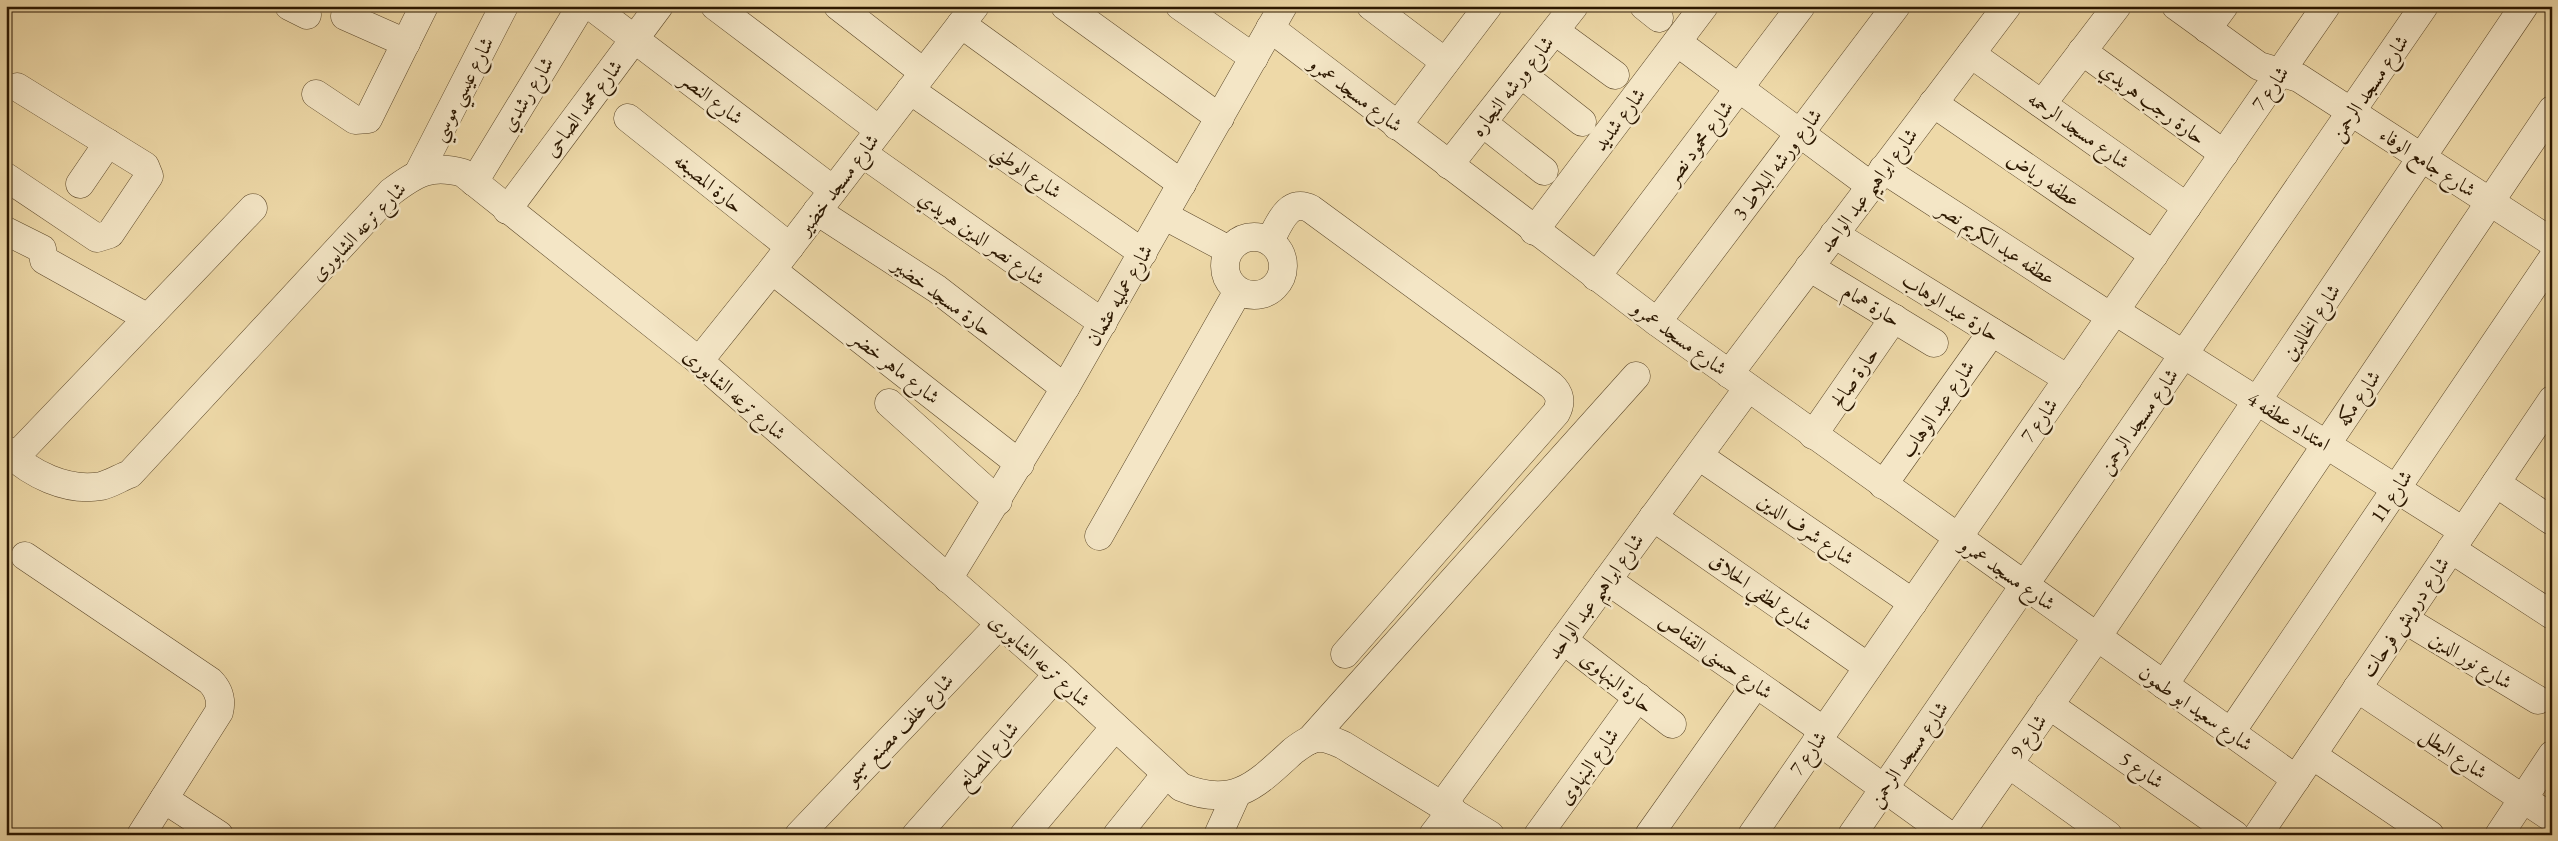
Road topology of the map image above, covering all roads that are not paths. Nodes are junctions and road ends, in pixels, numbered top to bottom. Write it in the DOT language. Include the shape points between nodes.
graph roads {
  1 [pos="424,6"];
  2 [pos="504,6"];
  3 [pos="581,6"];
  4 [pos="591,6"];
  5 [pos="659,6"];
  6 [pos="714,6"];
  7 [pos="838,6"];
  8 [pos="1065,6"];
  9 [pos="1180,6"];
  10 [pos="1371,6"];
  11 [pos="1488,6"];
  12 [pos="1574,6"];
  13 [pos="1704,6"];
  14 [pos="1801,6"];
  15 [pos="1896,6"];
  16 [pos="2007,6"];
  17 [pos="2117,6"];
  18 [pos="2176,6"];
  19 [pos="2224,6"];
  20 [pos="2326,6"];
  21 [pos="2424,6"];
  22 [pos="2524,6"];
  23 [pos="967,12"];
  24 [pos="345,16"];
  25 [pos="1276,17"];
  26 [pos="2207,29"];
  27 [pos="1555,30"];
  28 [pos="635,39"];
  29 [pos="1677,42"];
  30 [pos="406,43"];
  31 [pos="2082,52"];
  32 [pos="1971,54"];
  33 [pos="1254,58"];
  34 [pos="1445,62"];
  35 [pos="2281,72"];
  36 [pos="1520,74"];
  37 [pos="1615,75"];
  38 [pos="917,81"];
  39 [pos="17,87"];
  40 [pos="1740,88"];
  41 [pos="316,94"];
  42 [pos="1933,104"];
  43 [pos="2042,104"];
  44 [pos="2552,110"];
  45 [pos="2352,113"];
  46 [pos="628,118"];
  47 [pos="1220,118"];
  48 [pos="1582,122"];
  49 [pos="1483,123"];
  50 [pos="1397,126"];
  51 [pos="878,130"];
  52 [pos="1800,133"];
  53 [pos="108,143"];
  54 [pos="862,153"];
  55 [pos="2224,154"];
  56 [pos="2422,159"];
  57 [pos="1450,165"];
  58 [pos="1544,171"];
  59 [pos="420,172"];
  60 [pos="6,176"];
  61 [pos="1877,177"];
  62 [pos="474,182"];
  63 [pos="80,184"];
  64 [pos="1182,184"];
  65 [pos="825,200"];
  66 [pos="2490,202"];
  67 [pos="2187,207"];
  68 [pos="253,208"];
  69 [pos="507,210"];
  70 [pos="1165,216"];
  71 [pos="1534,231"];
  72 [pos="1834,234"];
  73 [pos="7,235"];
  74 [pos="1270,240"];
  75 [pos="2552,242"];
  76 [pos="790,247"];
  77 [pos="1229,250"];
  78 [pos="1144,253"];
  79 [pos="2154,255"];
  80 [pos="2552,259"];
  81 [pos="1809,267"];
  82 [pos="772,270"];
  83 [pos="1596,277"];
  84 [pos="1238,291"];
  85 [pos="2113,314"];
  86 [pos="148,318"];
  87 [pos="1894,318"];
  88 [pos="1657,322"];
  89 [pos="1103,323"];
  90 [pos="1992,332"];
  91 [pos="1934,343"];
  92 [pos="2184,354"];
  93 [pos="698,361"];
  94 [pos="1636,376"];
  95 [pos="2068,379"];
  96 [pos="1739,381"];
  97 [pos="1065,388"];
  98 [pos="2258,401"];
  99 [pos="888,403"];
  100 [pos="2548,414"];
  101 [pos="1813,436"];
  102 [pos="2326,444"];
  103 [pos="10,454"];
  104 [pos="1699,456"];
  105 [pos="1020,464"];
  106 [pos="2496,483"];
  107 [pos="1883,485"];
  108 [pos="2396,488"];
  109 [pos="998,501"];
  110 [pos="1654,517"];
  111 [pos="2552,521"];
  112 [pos="1100,536"];
  113 [pos="1958,538"];
  114 [pos="2457,540"];
  115 [pos="25,556"];
  116 [pos="948,579"];
  117 [pos="1607,580"];
  118 [pos="2024,586"];
  119 [pos="1913,603"];
  120 [pos="2552,615"];
  121 [pos="2404,619"];
  122 [pos="1000,624"];
  123 [pos="2097,637"];
  124 [pos="1563,640"];
  125 [pos="1345,654"];
  126 [pos="1868,667"];
  127 [pos="1058,674"];
  128 [pos="1756,684"];
  129 [pos="2164,685"];
  130 [pos="2357,688"];
  131 [pos="1638,697"];
  132 [pos="2538,700"];
  133 [pos="2049,705"];
  134 [pos="1672,724"];
  135 [pos="1115,727"];
  136 [pos="2231,732"];
  137 [pos="1821,736"];
  138 [pos="1310,740"];
  139 [pos="2312,755"];
  140 [pos="2552,755"];
  141 [pos="2008,764"];
  142 [pos="1166,774"];
  143 [pos="2296,779"];
  144 [pos="1884,788"];
  145 [pos="1237,793"];
  146 [pos="164,799"];
  147 [pos="2523,799"];
  148 [pos="1447,807"];
  149 [pos="2552,818"];
  150 [pos="2270,831"];
  151 [pos="1962,833"];
  152 [pos="141,835"];
  153 [pos="219,835"];
  154 [pos="799,835"];
  155 [pos="916,835"];
  156 [pos="1024,835"];
  157 [pos="1117,835"];
  158 [pos="1218,835"];
  159 [pos="1432,835"];
  160 [pos="1490,835"];
  161 [pos="1538,835"];
  162 [pos="1649,835"];
  163 [pos="1752,835"];
  164 [pos="1852,835"];
  165 [pos="2108,835"];
  166 [pos="2235,835"];
  167 [pos="2430,835"];
  168 [pos="2499,835"];
  1 -- 30 [label="street"];
  2 -- 59 [label="street, شارع عيسي موسي"];
  3 -- 62 [label="street, شارع رشدي"];
  4 -- 28 [label="street, شارع النصر"];
  5 -- 28 [label="street, شارع محمد الصاحى"];
  6 -- 51 [label="street"];
  7 -- 38 [label="street, شارع الوطني"];
  8 -- 47 [label="street"];
  9 -- 33 [label="street"];
  10 -- 34 [label="street"];
  11 -- 34 [label="street"];
  12 -- 27 [label="street, شارع ورشه النجاره"];
  13 -- 29 [label="street, شارع شديد"];
  14 -- 40 [label="street, شارع محمود نصر"];
  15 -- 52 [label="street, شارع ورشه البلاط 3"];
  16 -- 32 [label="street, شارع ابراهيم عبد الواحد"];
  17 -- 31 [label="street"];
  18 -- 26 [label="street, شارع جامع الوفاء"];
  19 -- 26 [label="street"];
  20 -- 35 [label="street, شارع 7"];
  21 -- 45 [label="street, شارع مسجد الرحمن"];
  22 -- 56 [label="street, شارع الخالدين"];
  23 -- 38 [label="street, شارع مسجد خضير"];
  23 -- 64 [label="street"];
  24 -- 30 [label="street"];
  25 -- 33 [label="street, شارع عمليه عثمان"];
  25 -- 50 [label="street, شارع مسجد عمرو"];
  26 -- 35 [label="street, شارع جامع الوفاء" via="2259,66"];
  27 -- 36 [label="street, شارع ورشه النجاره"];
  27 -- 37 [label="street"];
  28 -- 65 [label="street, شارع النصر"];
  28 -- 69 [label="street, شارع محمد الصاحى"];
  29 -- 40 [label="street, عطفه عبد الكريم نصر"];
  29 -- 71 [label="street, شارع شديد"];
  30 -- 41 [label="street" via="368,119 355,120"];
  31 -- 43 [label="street"];
  31 -- 55 [label="street, حارة رجب هريدي"];
  32 -- 42 [label="street, شارع ابراهيم عبد الواحد"];
  32 -- 43 [label="street, شارع مسجد الرحمه"];
  33 -- 47 [label="street, شارع عمليه عثمان"];
  34 -- 50 [label="street"];
  35 -- 45 [label="street, شارع جامع الوفاء" via="2299,78"];
  35 -- 55 [label="street, شارع 7"];
  36 -- 48 [label="street"];
  36 -- 49 [label="street, شارع ورشه النجاره"];
  38 -- 51 [label="street, شارع مسجد خضير"];
  38 -- 78 [label="street, شارع الوطني"];
  39 -- 53 [label="street"];
  40 -- 52 [label="street, عطفه عبد الكريم نصر"];
  40 -- 83 [label="street, شارع محمود نصر"];
  42 -- 61 [label="street, شارع ابراهيم عبد الواحد"];
  42 -- 79 [label="street, عطفه رياض"];
  43 -- 67 [label="street, شارع مسجد الرحمه"];
  44 -- 66 [label="street, شارع مكه"];
  45 -- 56 [label="street, شارع جامع الوفاء"];
  45 -- 92 [label="street, شارع مسجد الرحمن"];
  46 -- 76 [label="street, حارة المصبغه"];
  47 -- 64 [label="street, شارع عمليه عثمان"];
  49 -- 57 [label="street, شارع ورشه النجاره"];
  49 -- 58 [label="street"];
  50 -- 57 [label="street, شارع مسجد عمرو"];
  51 -- 54 [label="street, شارع مسجد خضير"];
  52 -- 61 [label="street, عطفه عبد الكريم نصر"];
  52 -- 88 [label="street, شارع ورشه البلاط 3"];
  53 -- 60 [label="street" via="145,166 149,176 113,230 102,238 92,237"];
  53 -- 63 [label="street"];
  54 -- 65 [label="street, شارع مسجد خضير"];
  54 -- 89 [label="street, شارع نصر الدين هريدي"];
  55 -- 67 [label="street, شارع 7"];
  56 -- 66 [label="street, شارع جامع الوفاء"];
  56 -- 98 [label="street, شارع الخالدين"];
  57 -- 71 [label="street, شارع مسجد عمرو"];
  59 -- 62 [label="street, شارع ترعه الشابورى" via="446,169 463,174"];
  59 -- 103 [label="street, شارع ترعه الشابورى" via="391,192 130,474 102,486 72,486 43,476"];
  61 -- 72 [label="street, شارع ابراهيم عبد الواحد"];
  61 -- 85 [label="street, عطفه عبد الكريم نصر"];
  62 -- 69 [label="street, شارع ترعه الشابورى"];
  64 -- 70 [label="street, شارع عمليه عثمان"];
  65 -- 76 [label="street, شارع مسجد خضير"];
  65 -- 97 [label="street, حارة مسجد خضير"];
  66 -- 75 [label="street, شارع جامع الوفاء"];
  66 -- 102 [label="street, شارع مكه"];
  67 -- 79 [label="street, شارع 7"];
  68 -- 86 [label="street"];
  69 -- 93 [label="street, شارع ترعه الشابورى"];
  70 -- 77 [label="street"];
  70 -- 78 [label="street, شارع عمليه عثمان"];
  71 -- 83 [label="street, شارع مسجد عمرو"];
  72 -- 81 [label="street, شارع ابراهيم عبد الواحد"];
  72 -- 90 [label="street, حارة عبد الوهاب"];
  73 -- 86 [label="street" via="42,249 44,260"];
  74 -- 77 [label="street" via="1243,238"];
  74 -- 84 [label="street" via="1282,255 1284,264 1279,282 1265,293 1256,295"];
  74 -- 125 [label="street" via="1290,208 1302,205 1312,209 1551,385 1559,395 1556,413"];
  76 -- 82 [label="street, شارع مسجد خضير"];
  77 -- 84 [label="street" via="1224,268"];
  78 -- 89 [label="street, شارع عمليه عثمان"];
  79 -- 85 [label="street, شارع 7"];
  80 -- 108 [label="street, شارع 11"];
  81 -- 87 [label="street, حارة همام"];
  81 -- 96 [label="street, شارع ابراهيم عبد الواحد"];
  82 -- 93 [label="street, شارع مسجد خضير"];
  82 -- 105 [label="street, شارع ماهر خضر"];
  83 -- 88 [label="street, شارع مسجد عمرو"];
  84 -- 112 [label="street"];
  85 -- 92 [label="street, امتداد عطفه 4"];
  85 -- 95 [label="street, شارع 7"];
  86 -- 103 [label="street"];
  87 -- 91 [label="street, حارة همام"];
  87 -- 101 [label="street, حارة صالح"];
  88 -- 96 [label="street, شارع مسجد عمرو"];
  89 -- 97 [label="street, شارع عمليه عثمان"];
  90 -- 95 [label="street, حارة عبد الوهاب"];
  90 -- 107 [label="street, شارع عبد الوهاب"];
  92 -- 98 [label="street, امتداد عطفه 4"];
  92 -- 118 [label="street, شارع مسجد الرحمن"];
  93 -- 116 [label="street, شارع ترعه الشابورى"];
  94 -- 138 [label="street, شارع ترعه الشابورى"];
  95 -- 113 [label="street, شارع 7"];
  96 -- 101 [label="street, شارع مسجد عمرو"];
  96 -- 104 [label="street, شارع ابراهيم عبد الواحد"];
  97 -- 105 [label="street, شارع عمليه عثمان"];
  98 -- 102 [label="street, امتداد عطفه 4"];
  98 -- 123 [label="street, شارع الخالدين"];
  99 -- 109 [label="street"];
  100 -- 106 [label="street, شارع درويش فرحات"];
  101 -- 107 [label="street, شارع مسجد عمرو"];
  102 -- 108 [label="street, امتداد عطفه 4"];
  102 -- 129 [label="street, شارع مكه"];
  104 -- 110 [label="street, شارع ابراهيم عبد الواحد"];
  104 -- 119 [label="street, شارع شرف الدين"];
  105 -- 109 [label="street, شارع عمليه عثمان"];
  106 -- 111 [label="street"];
  106 -- 114 [label="street, شارع درويش فرحات"];
  107 -- 113 [label="street, شارع مسجد عمرو"];
  108 -- 114 [label="street, امتداد عطفه 4"];
  108 -- 136 [label="street, شارع 11"];
  109 -- 116 [label="street, شارع عمليه عثمان"];
  110 -- 117 [label="street, شارع ابراهيم عبد الواحد"];
  110 -- 126 [label="street, شارع لطفي الحلاق"];
  113 -- 118 [label="street, شارع مسجد عمرو"];
  113 -- 119 [label="street, شارع 7"];
  114 -- 120 [label="street, امتداد عطفه 4"];
  114 -- 121 [label="street, شارع درويش فرحات"];
  115 -- 146 [label="street" via="210,681 218,692 219,712"];
  116 -- 122 [label="street, شارع ترعه الشابورى"];
  117 -- 124 [label="street, شارع ابراهيم عبد الواحد"];
  117 -- 128 [label="street, شارع حسنى القفاص"];
  118 -- 123 [label="street, شارع مسجد عمرو"];
  118 -- 144 [label="street, شارع مسجد الرحمن"];
  119 -- 126 [label="street, شارع 7"];
  121 -- 130 [label="street, شارع درويش فرحات"];
  121 -- 132 [label="street, شارع نور الدين"];
  122 -- 127 [label="street, شارع ترعه الشابورى"];
  122 -- 154 [label="street, شارع خلف مصنع سيمو"];
  123 -- 129 [label="street, شارع سعيد ابو طمون"];
  123 -- 133 [label="street, شارع 9"];
  124 -- 131 [label="street, حارة البنهاوى"];
  124 -- 148 [label="street, شارع ابراهيم عبد الواحد"];
  126 -- 137 [label="street, شارع 7"];
  127 -- 135 [label="street, شارع ترعه الشابورى"];
  127 -- 155 [label="street, شارع المصانع"];
  128 -- 137 [label="street, شارع حسنى القفاص"];
  128 -- 162 [label="street"];
  129 -- 136 [label="street, شارع سعيد ابو طمون"];
  130 -- 139 [label="street, شارع درويش فرحات"];
  130 -- 147 [label="street, شارع البطل"];
  131 -- 134 [label="street, حارة البنهاوى"];
  131 -- 161 [label="street, شارع البنهاوى"];
  133 -- 141 [label="street, شارع 9"];
  133 -- 166 [label="street, شارع 5"];
  135 -- 142 [label="street, شارع ترعه الشابورى"];
  135 -- 156 [label="street"];
  136 -- 143 [label="street, شارع سعيد ابو طمون"];
  137 -- 144 [label="street, شارع حسنى القفاص"];
  137 -- 163 [label="street, شارع 7"];
  138 -- 145 [label="street, شارع ترعه الشابورى" via="1256,784"];
  138 -- 148 [label="street" via="1320,738 1343,745"];
  139 -- 143 [label="street, شارع درويش فرحات"];
  139 -- 167 [label="street"];
  140 -- 147 [label="street"];
  141 -- 151 [label="street, شارع 9"];
  141 -- 165 [label="street"];
  142 -- 145 [label="street, شارع ترعه الشابورى" via="1199,794"];
  142 -- 157 [label="street"];
  143 -- 150 [label="street, شارع درويش فرحات"];
  144 -- 151 [label="street, شارع حسنى القفاص"];
  144 -- 164 [label="street, شارع مسجد الرحمن"];
  145 -- 158 [label="street"];
  146 -- 152 [label="street"];
  146 -- 153 [label="street"];
  147 -- 149 [label="street, شارع البطل"];
  147 -- 168 [label="street"];
  148 -- 159 [label="street, شارع ابراهيم عبد الواحد"];
  148 -- 160 [label="street"];
}
